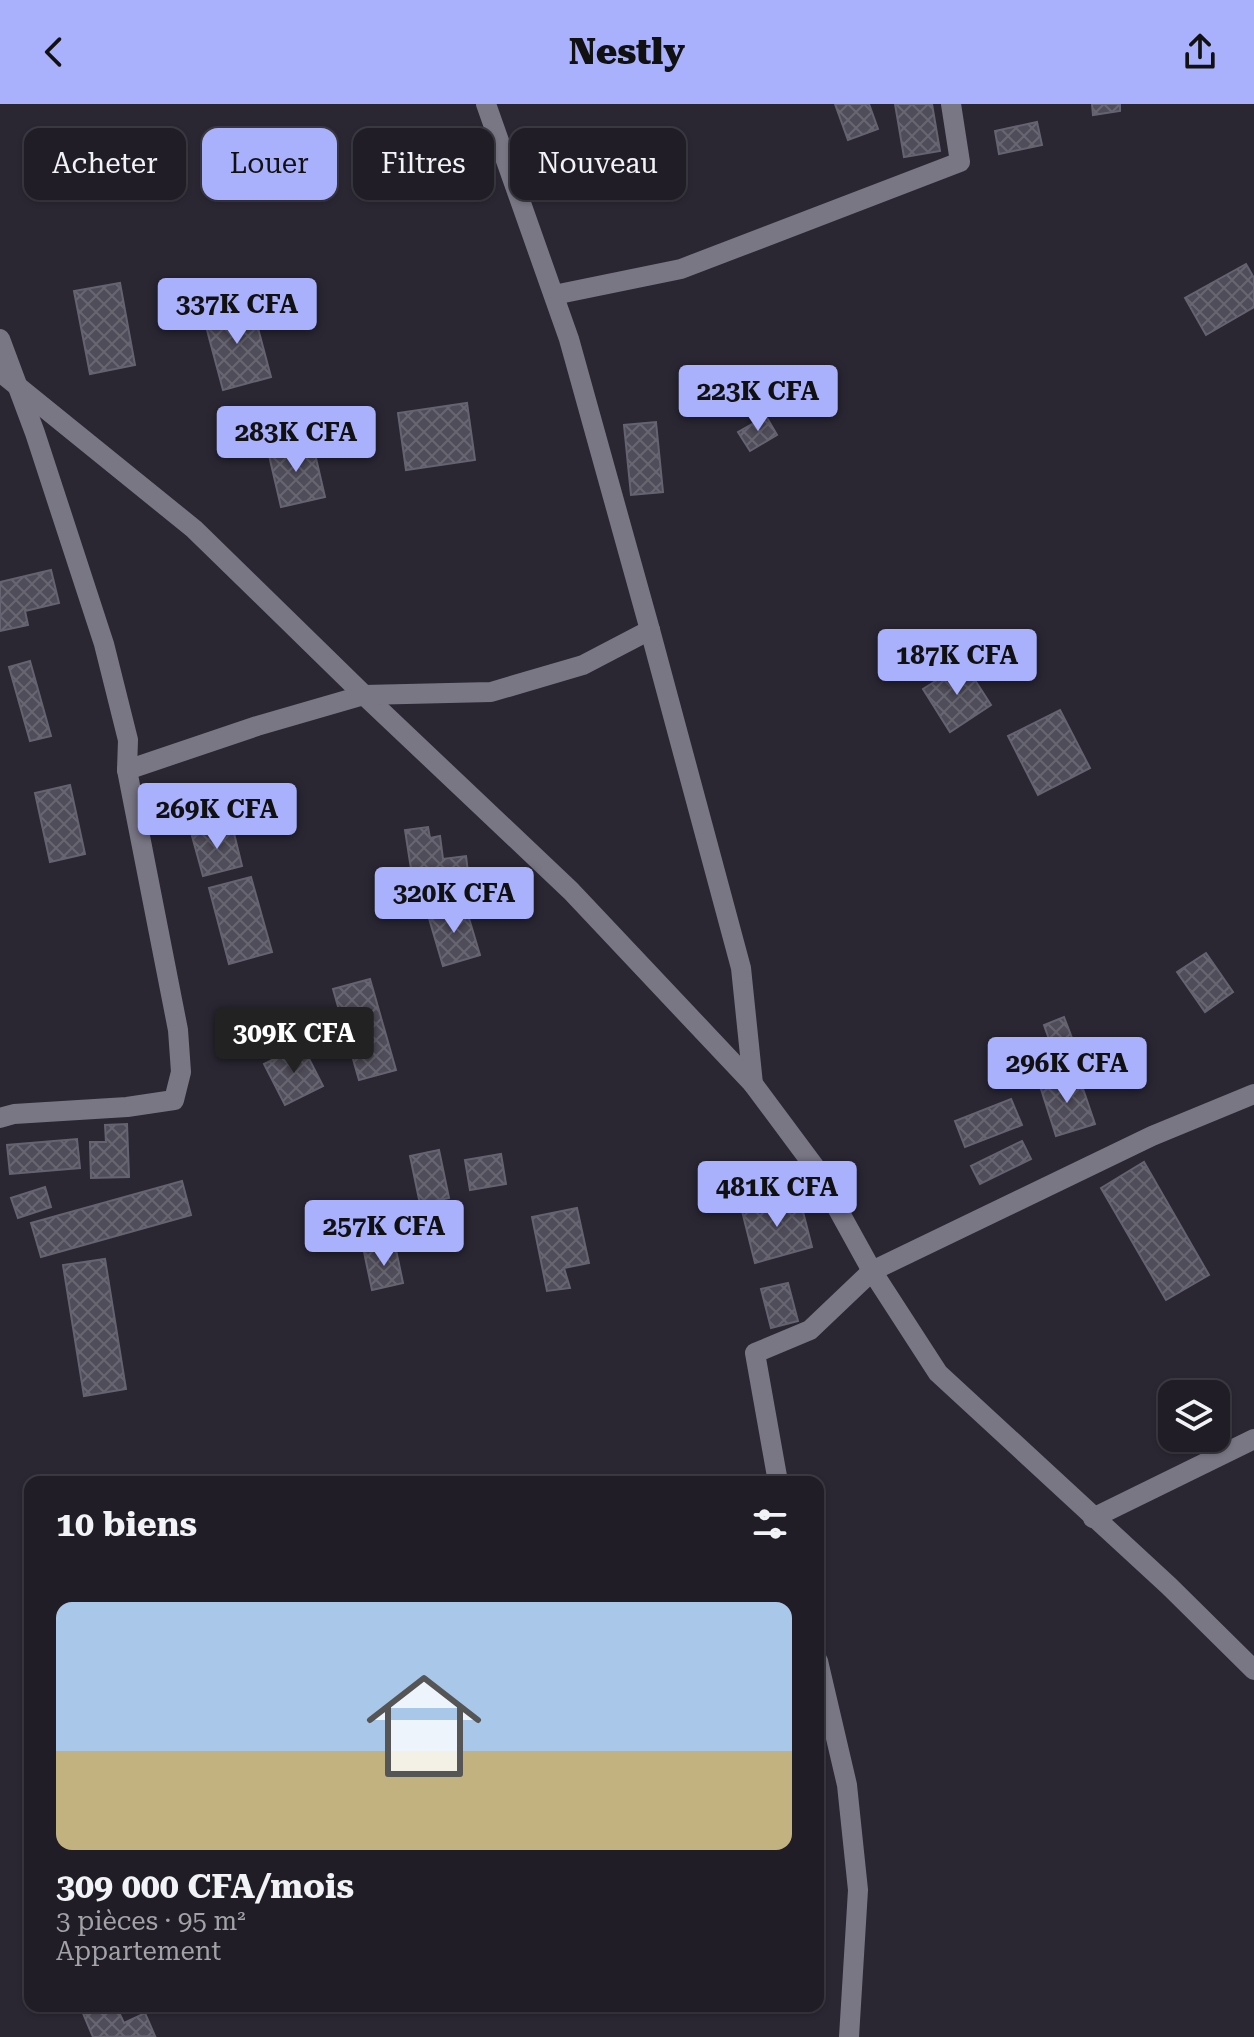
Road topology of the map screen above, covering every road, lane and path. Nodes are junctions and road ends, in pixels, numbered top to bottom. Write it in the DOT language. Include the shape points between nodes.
graph roads {
  1 [pos="486,104"];
  2 [pos="951,104"];
  3 [pos="554,295"];
  4 [pos="0,339"];
  5 [pos="7,377"];
  6 [pos="650,630"];
  7 [pos="364,695"];
  8 [pos="127,770"];
  9 [pos="753,1084"];
  10 [pos="1254,1094"];
  11 [pos="0,1118"];
  12 [pos="872,1271"];
  13 [pos="1254,1439"];
  14 [pos="777,1476"];
  15 [pos="1093,1518"];
  16 [pos="1254,1670"];
  17 [pos="824,1687"];
  18 [pos="849,2037"];
  1 -- 3 [label="street"];
  2 -- 3 [label="street" via="960,162 681,269"];
  3 -- 6 [label="street"];
  4 -- 5 [label="street"];
  5 -- 7 [label="street" via="194,529"];
  5 -- 8 [label="street" via="35,433 104,644 128,740"];
  6 -- 7 [label="street" via="583,665 491,692"];
  6 -- 9 [label="street" via="741,968"];
  7 -- 8 [label="street"];
  7 -- 9 [label="street" via="571,891"];
  8 -- 11 [label="street" via="178,1030 181,1072 174,1100"];
  9 -- 12 [label="street" via="814,1166"];
  10 -- 12 [label="street" via="1152,1136"];
  12 -- 14 [label="street" via="810,1330 755,1353"];
  12 -- 15 [label="street" via="938,1373"];
  13 -- 15 [label="street"];
  15 -- 16 [label="street"];
  17 -- 18 [label="street" via="847,1785 858,1890"];
}
